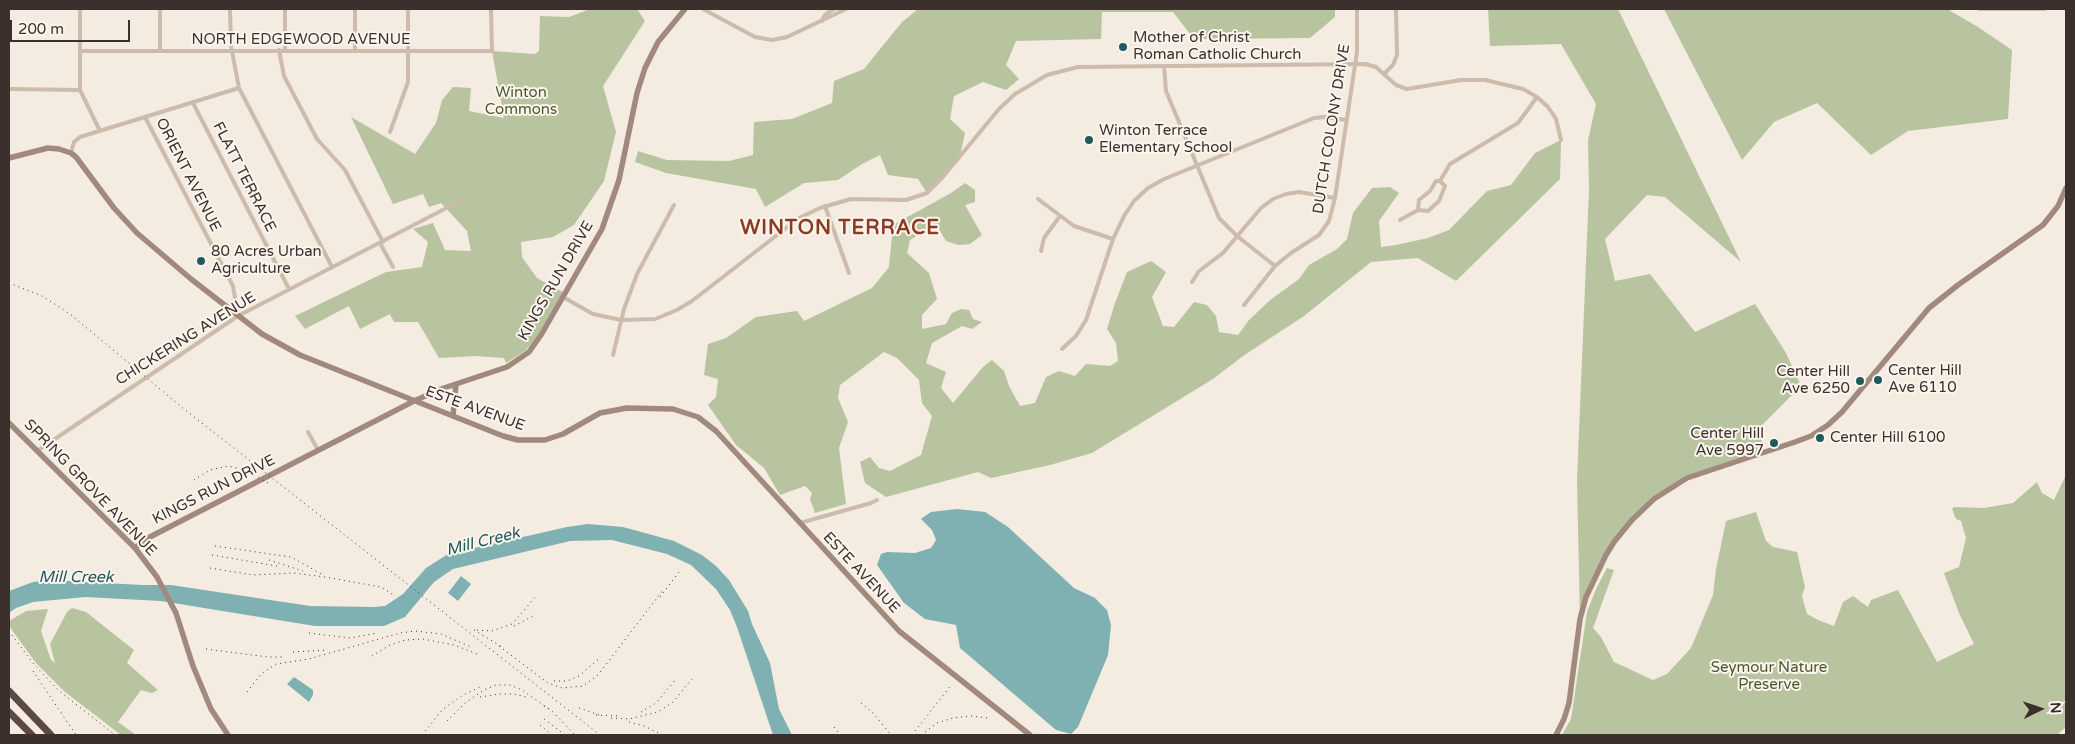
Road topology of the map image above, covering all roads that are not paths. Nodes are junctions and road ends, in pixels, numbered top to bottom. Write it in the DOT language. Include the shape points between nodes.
graph roads {
  1 [pos="80,9"];
  2 [pos="160,9"];
  3 [pos="230,9"];
  4 [pos="284,9"];
  5 [pos="354,9"];
  6 [pos="408,9"];
  7 [pos="491,9"];
  8 [pos="685,9"];
  9 [pos="703,9"];
  10 [pos="834,9"];
  11 [pos="846,9"];
  12 [pos="1358,9"];
  13 [pos="1396,9"];
  14 [pos="1979,9"];
  15 [pos="2044,9"];
  16 [pos="822,21"];
  17 [pos="279,50"];
  18 [pos="285,50"];
  19 [pos="355,50"];
  20 [pos="80,51"];
  21 [pos="160,51"];
  22 [pos="231,51"];
  23 [pos="408,51"];
  24 [pos="1355,64"];
  25 [pos="1164,66"];
  26 [pos="1384,74"];
  27 [pos="239,88"];
  28 [pos="9,89"];
  29 [pos="80,90"];
  30 [pos="1537,97"];
  31 [pos="193,102"];
  32 [pos="145,117"];
  33 [pos="1347,120"];
  34 [pos="100,131"];
  35 [pos="390,132"];
  36 [pos="1561,140"];
  37 [pos="71,153"];
  38 [pos="9,158"];
  39 [pos="1197,165"];
  40 [pos="1440,181"];
  41 [pos="2066,188"];
  42 [pos="1335,198"];
  43 [pos="1038,199"];
  44 [pos="460,201"];
  45 [pos="674,205"];
  46 [pos="825,206"];
  47 [pos="1418,210"];
  48 [pos="1060,216"];
  49 [pos="1400,220"];
  50 [pos="1237,236"];
  51 [pos="1113,239"];
  52 [pos="382,243"];
  53 [pos="1040,251"];
  54 [pos="1275,266"];
  55 [pos="332,267"];
  56 [pos="393,267"];
  57 [pos="850,273"];
  58 [pos="1192,282"];
  59 [pos="289,289"];
  60 [pos="563,297"];
  61 [pos="235,298"];
  62 [pos="1244,305"];
  63 [pos="238,316"];
  64 [pos="621,320"];
  65 [pos="1062,350"];
  66 [pos="613,355"];
  67 [pos="456,384"];
  68 [pos="414,401"];
  69 [pos="453,416"];
  70 [pos="9,422"];
  71 [pos="308,432"];
  72 [pos="318,450"];
  73 [pos="37,451"];
  74 [pos="877,500"];
  75 [pos="799,523"];
  76 [pos="135,548"];
  77 [pos="9,691"];
  78 [pos="9,712"];
  79 [pos="32,735"];
  80 [pos="51,735"];
  81 [pos="228,735"];
  82 [pos="1030,735"];
  83 [pos="1556,735"];
  1 -- 20 [label="street"];
  2 -- 21 [label="street"];
  3 -- 22 [label="street"];
  4 -- 18 [label="street"];
  5 -- 19 [label="street"];
  6 -- 23 [label="street"];
  7 -- 23 [label="street, NORTH EDGEWOOD AVENUE" via="492,51"];
  8 -- 60 [label="street, KINGS RUN DRIVE" via="649,58 637,93 619,180 606,219"];
  9 -- 16 [label="street" via="756,37 767,39 784,38"];
  10 -- 16 [label="street"];
  11 -- 16 [label="street"];
  12 -- 24 [label="street, DUTCH COLONY DRIVE"];
  13 -- 26 [label="street" via="1397,55"];
  14 -- 15 [label="street"];
  17 -- 18 [label="street, NORTH EDGEWOOD AVENUE"];
  17 -- 22 [label="street, NORTH EDGEWOOD AVENUE"];
  17 -- 52 [label="street" via="284,76 317,139 345,170"];
  18 -- 19 [label="street, NORTH EDGEWOOD AVENUE"];
  19 -- 23 [label="street, NORTH EDGEWOOD AVENUE"];
  20 -- 21 [label="street, NORTH EDGEWOOD AVENUE"];
  20 -- 29 [label="street"];
  21 -- 22 [label="street, NORTH EDGEWOOD AVENUE"];
  22 -- 27 [label="street"];
  23 -- 35 [label="street" via="408,82"];
  24 -- 25 [label="street"];
  24 -- 26 [label="street" via="1372,66"];
  24 -- 33 [label="street, DUTCH COLONY DRIVE"];
  25 -- 39 [label="street" via="1166,91"];
  25 -- 46 [label="street" via="1089,66 1047,75 1007,101 927,192 906,200 864,198"];
  26 -- 30 [label="street" via="1396,85 1407,89 1480,79 1523,89"];
  27 -- 31 [label="street"];
  27 -- 55 [label="street"];
  28 -- 29 [label="street"];
  29 -- 34 [label="street"];
  30 -- 36 [label="street" via="1556,119"];
  30 -- 40 [label="street" via="1518,123 1454,160"];
  31 -- 32 [label="street"];
  31 -- 59 [label="street, FLATT TERRACE"];
  32 -- 34 [label="street"];
  32 -- 61 [label="street, ORIENT AVENUE" via="233,286"];
  33 -- 39 [label="street" via="1324,116 1314,118"];
  33 -- 42 [label="street, DUTCH COLONY DRIVE"];
  34 -- 37 [label="street" via="75,140"];
  37 -- 38 [label="street" via="48,148"];
  37 -- 63 [label="street, ESTE AVENUE" via="137,233"];
  39 -- 50 [label="street" via="1219,218"];
  39 -- 51 [label="street" via="1164,179 1141,194 1124,216"];
  40 -- 47 [label="street" via="1436,181 1430,192 1419,200"];
  40 -- 47 [label="street" via="1445,186 1439,200 1428,211"];
  41 -- 83 [label="street" via="2053,214 2043,225 1929,308 1828,425 1811,436 1687,478 1654,499 1632,520 1606,555 1586,597 1569,703"];
  42 -- 50 [label="street" via="1304,192 1279,196 1261,208"];
  42 -- 54 [label="street, DUTCH COLONY DRIVE" via="1330,221 1324,231"];
  43 -- 48 [label="street"];
  44 -- 52 [label="street, CHICKERING AVENUE"];
  45 -- 64 [label="street" via="637,274"];
  46 -- 57 [label="street"];
  46 -- 64 [label="street" via="800,218 684,307 654,319"];
  47 -- 49 [label="street"];
  48 -- 51 [label="street" via="1074,226"];
  48 -- 53 [label="street" via="1044,238"];
  50 -- 54 [label="street"];
  50 -- 58 [label="street"];
  51 -- 65 [label="street" via="1086,320"];
  52 -- 55 [label="street, CHICKERING AVENUE"];
  52 -- 56 [label="street"];
  54 -- 62 [label="street, DUTCH COLONY DRIVE"];
  55 -- 59 [label="street, CHICKERING AVENUE"];
  59 -- 63 [label="street, CHICKERING AVENUE"];
  60 -- 64 [label="street" via="593,314"];
  60 -- 67 [label="street, KINGS RUN DRIVE" via="538,340 523,357 498,370"];
  63 -- 68 [label="street, ESTE AVENUE" via="300,355"];
  63 -- 73 [label="street, CHICKERING AVENUE"];
  64 -- 66 [label="street"];
  67 -- 68 [label="street, KINGS RUN DRIVE"];
  67 -- 69 [label="street"];
  68 -- 69 [label="street, ESTE AVENUE"];
  68 -- 72 [label="street, KINGS RUN DRIVE"];
  69 -- 75 [label="street, ESTE AVENUE" via="503,436 528,441 556,437 591,417 614,409 682,411 704,421 716,432"];
  70 -- 73 [label="street, SPRING GROVE AVENUE"];
  71 -- 72 [label="street"];
  72 -- 76 [label="street, KINGS RUN DRIVE" via="146,539"];
  73 -- 76 [label="street, SPRING GROVE AVENUE"];
  74 -- 75 [label="street"];
  75 -- 82 [label="street, ESTE AVENUE" via="899,631"];
  76 -- 81 [label="street, SPRING GROVE AVENUE" via="157,578 176,613 211,709"];
  77 -- 80 [label="highway"];
  78 -- 79 [label="highway"];
}
